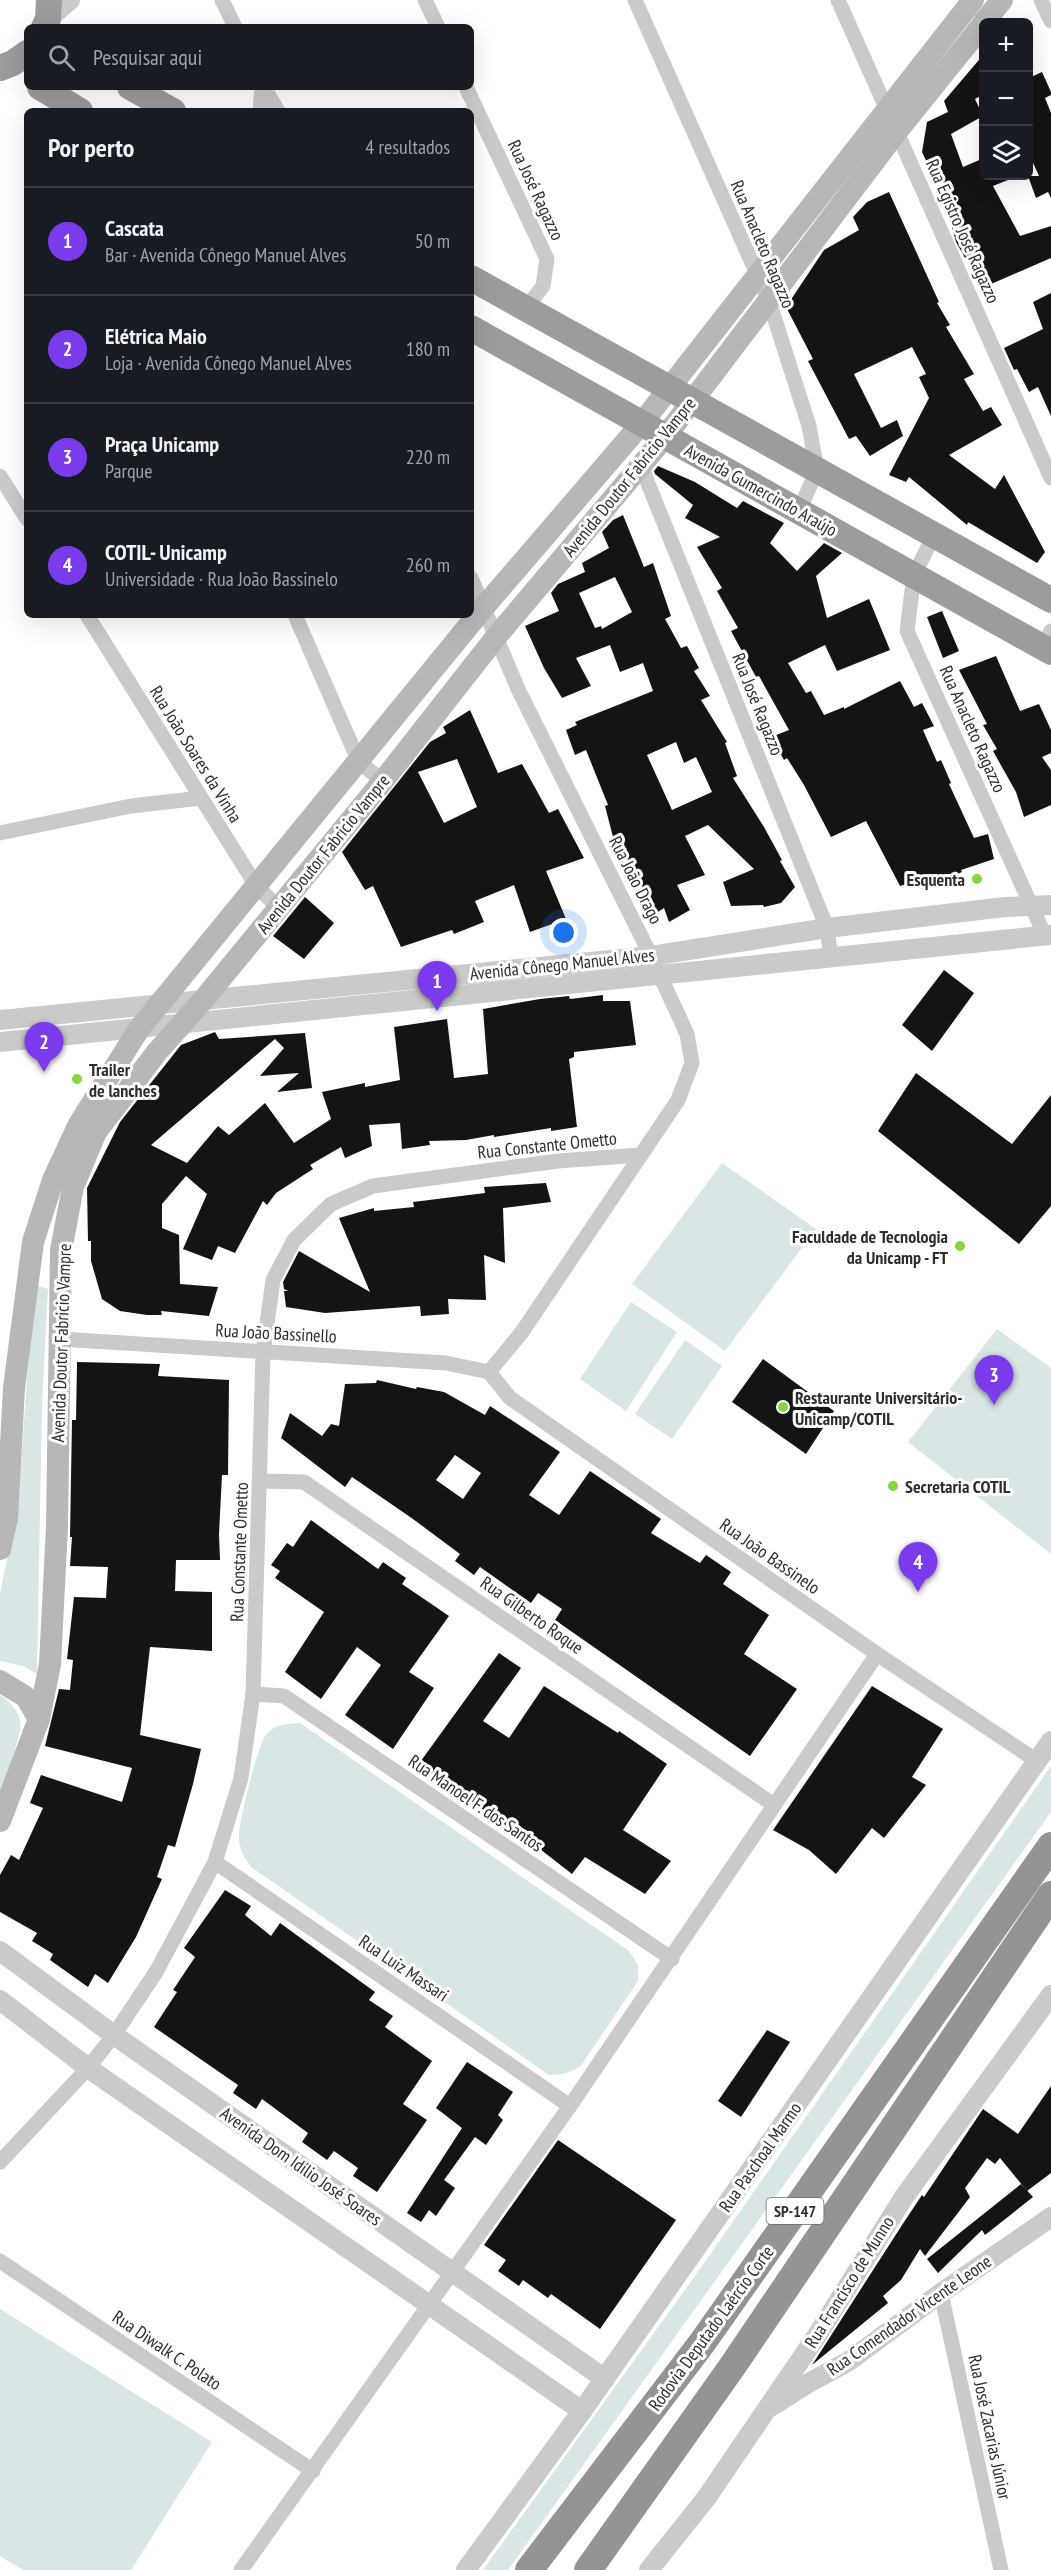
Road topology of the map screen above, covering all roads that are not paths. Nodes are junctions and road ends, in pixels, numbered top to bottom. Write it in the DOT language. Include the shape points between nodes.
graph roads {
  1 [pos="70,0"];
  2 [pos="222,0"];
  3 [pos="425,0"];
  4 [pos="635,0"];
  5 [pos="838,0"];
  6 [pos="974,0"];
  7 [pos="1002,0"];
  8 [pos="1041,0"];
  9 [pos="47,15"];
  10 [pos="988,18"];
  11 [pos="1051,21"];
  12 [pos="234,24"];
  13 [pos="437,24"];
  14 [pos="979,29"];
  15 [pos="45,90"];
  16 [pos="135,90"];
  17 [pos="263,90"];
  18 [pos="265,90"];
  19 [pos="467,90"];
  20 [pos="75,108"];
  21 [pos="168,108"];
  22 [pos="260,108"];
  23 [pos="276,108"];
  24 [pos="887,108"];
  25 [pos="898,130"];
  26 [pos="757,276"];
  27 [pos="474,280"];
  28 [pos="769,301"];
  29 [pos="526,308"];
  30 [pos="474,330"];
  31 [pos="670,388"];
  32 [pos="693,400"];
  33 [pos="642,423"];
  34 [pos="665,437"];
  35 [pos="641,466"];
  36 [pos="817,470"];
  37 [pos="0,476"];
  38 [pos="1051,478"];
  39 [pos="799,511"];
  40 [pos="24,514"];
  41 [pos="934,535"];
  42 [pos="914,575"];
  43 [pos="474,585"];
  44 [pos="1051,600"];
  45 [pos="484,607"];
  46 [pos="89,618"];
  47 [pos="296,618"];
  48 [pos="496,637"];
  49 [pos="1048,643"];
  50 [pos="359,762"];
  51 [pos="383,781"];
  52 [pos="201,798"];
  53 [pos="0,833"];
  54 [pos="256,887"];
  55 [pos="1042,905"];
  56 [pos="279,908"];
  57 [pos="827,928"];
  58 [pos="1048,935"];
  59 [pos="651,956"];
  60 [pos="831,958"];
  61 [pos="661,976"];
  62 [pos="204,999"];
  63 [pos="160,1004"];
  64 [pos="0,1020"];
  65 [pos="182,1025"];
  66 [pos="139,1029"];
  67 [pos="0,1042"];
  68 [pos="640,1155"];
  69 [pos="60,1339"];
  70 [pos="263,1353"];
  71 [pos="489,1372"];
  72 [pos="261,1480"];
  73 [pos="0,1549"];
  74 [pos="877,1654"];
  75 [pos="0,1681"];
  76 [pos="254,1694"];
  77 [pos="39,1719"];
  78 [pos="1051,1741"];
  79 [pos="1037,1761"];
  80 [pos="774,1805"];
  81 [pos="0,1821"];
  82 [pos="1051,1846"];
  83 [pos="215,1862"];
  84 [pos="1051,1895"];
  85 [pos="0,1951"];
  86 [pos="672,1959"];
  87 [pos="1051,1995"];
  88 [pos="0,2000"];
  89 [pos="114,2035"];
  90 [pos="88,2068"];
  91 [pos="570,2106"];
  92 [pos="0,2162"];
  93 [pos="1051,2217"];
  94 [pos="0,2261"];
  95 [pos="453,2272"];
  96 [pos="941,2293"];
  97 [pos="430,2305"];
  98 [pos="605,2379"];
  99 [pos="582,2411"];
  100 [pos="765,2411"];
  101 [pos="313,2471"];
  102 [pos="241,2570"];
  103 [pos="466,2570"];
  104 [pos="529,2570"];
  105 [pos="588,2570"];
  106 [pos="649,2570"];
  107 [pos="1001,2570"];
  1 -- 9 [label="street"];
  2 -- 12 [label="street"];
  3 -- 13 [label="street"];
  4 -- 26 [label="street, Rua Anacleto Ragazzo"];
  5 -- 24 [label="street, Rua Egistro José Ragazzo"];
  6 -- 24 [label="main road, Avenida Doutor Fabricio Vampre"];
  7 -- 10 [label="main road, Avenida Doutor Fabricio Vampre"];
  8 -- 11 [label="street"];
  14 -- 25 [label="main road, Avenida Doutor Fabricio Vampre"];
  15 -- 20 [label="highway"];
  16 -- 21 [label="highway"];
  17 -- 22 [label="street"];
  18 -- 23 [label="street"];
  19 -- 29 [label="street, Rua José Ragazzo" via="547,259 543,286"];
  24 -- 25 [label="street, Rua Egistro José Ragazzo"];
  24 -- 26 [label="main road, Avenida Doutor Fabricio Vampre"];
  25 -- 28 [label="main road, Avenida Doutor Fabricio Vampre"];
  25 -- 38 [label="street, Rua Egistro José Ragazzo"];
  26 -- 28 [label="street, Rua Anacleto Ragazzo"];
  26 -- 31 [label="main road, Avenida Doutor Fabricio Vampre"];
  27 -- 29 [label="highway"];
  28 -- 32 [label="main road, Avenida Doutor Fabricio Vampre"];
  28 -- 36 [label="street, Rua Anacleto Ragazzo" via="809,426"];
  29 -- 31 [label="highway"];
  30 -- 33 [label="highway, Avenida Gumercindo Araújo"];
  31 -- 32 [label="highway"];
  31 -- 33 [label="main road, Avenida Doutor Fabricio Vampre"];
  32 -- 34 [label="main road, Avenida Doutor Fabricio Vampre"];
  32 -- 36 [label="highway"];
  33 -- 34 [label="highway, Avenida Gumercindo Araújo"];
  33 -- 45 [label="main road, Avenida Doutor Fabricio Vampre"];
  34 -- 35 [label="main road, Avenida Doutor Fabricio Vampre"];
  34 -- 39 [label="highway, Avenida Gumercindo Araújo"];
  35 -- 48 [label="main road, Avenida Doutor Fabricio Vampre"];
  35 -- 57 [label="street, Rua José Ragazzo"];
  36 -- 39 [label="street"];
  36 -- 41 [label="highway"];
  37 -- 40 [label="street"];
  39 -- 42 [label="highway, Avenida Gumercindo Araújo"];
  41 -- 42 [label="street, Rua Anacleto Ragazzo"];
  41 -- 44 [label="highway"];
  42 -- 49 [label="highway, Avenida Gumercindo Araújo"];
  42 -- 55 [label="street, Rua Anacleto Ragazzo" via="907,631"];
  43 -- 45 [label="street, Rua João Drago"];
  45 -- 48 [label="street, Rua João Drago"];
  45 -- 50 [label="main road, Avenida Doutor Fabricio Vampre"];
  46 -- 52 [label="street, Rua João Soares da Vinha"];
  47 -- 50 [label="street"];
  48 -- 51 [label="main road, Avenida Doutor Fabricio Vampre"];
  48 -- 59 [label="street, Rua João Drago"];
  50 -- 51 [label="street"];
  50 -- 54 [label="main road, Avenida Doutor Fabricio Vampre"];
  51 -- 56 [label="main road, Avenida Doutor Fabricio Vampre"];
  52 -- 53 [label="street" via="131,806"];
  52 -- 54 [label="street, Rua João Soares da Vinha"];
  54 -- 56 [label="street, Rua João Soares da Vinha"];
  54 -- 63 [label="main road, Avenida Doutor Fabricio Vampre"];
  55 -- 57 [label="street, Avenida Cônego Manuel Alves"];
  55 -- 58 [label="street, Rua Anacleto Ragazzo"];
  56 -- 62 [label="main road, Avenida Doutor Fabricio Vampre"];
  57 -- 59 [label="street, Avenida Cônego Manuel Alves"];
  57 -- 60 [label="street, Rua José Ragazzo"];
  58 -- 60 [label="street, Avenida Cônego Manuel Alves"];
  59 -- 61 [label="street, Rua João Drago"];
  59 -- 62 [label="street, Avenida Cônego Manuel Alves"];
  60 -- 61 [label="street, Avenida Cônego Manuel Alves"];
  61 -- 65 [label="street, Avenida Cônego Manuel Alves"];
  61 -- 68 [label="street, Rua João Drago" via="687,1034 692,1063 678,1100"];
  62 -- 63 [label="street, Avenida Cônego Manuel Alves"];
  62 -- 65 [label="main road, Avenida Doutor Fabricio Vampre"];
  63 -- 64 [label="street, Avenida Cônego Manuel Alves"];
  63 -- 66 [label="main road, Avenida Doutor Fabricio Vampre"];
  65 -- 66 [label="street, Avenida Cônego Manuel Alves"];
  65 -- 69 [label="main road, Avenida Doutor Fabricio Vampre" via="96,1132 73,1187 62,1250"];
  66 -- 67 [label="street, Avenida Cônego Manuel Alves"];
  66 -- 73 [label="main road, Avenida Doutor Fabricio Vampre" via="79,1124 53,1180 33,1242 14,1388 7,1518"];
  68 -- 70 [label="street, Rua Constante Ometto" via="558,1161 373,1185 331,1203 294,1240 273,1280"];
  68 -- 71 [label="street, Rua João Drago" via="522,1332"];
  69 -- 70 [label="street, Rua João Bassinello"];
  69 -- 77 [label="main road, Avenida Doutor Fabricio Vampre" via="50,1664"];
  70 -- 71 [label="street, Rua João Bassinello" via="446,1363"];
  70 -- 72 [label="street, Rua Constante Ometto"];
  71 -- 74 [label="street, Rua João Bassinelo" via="510,1398"];
  72 -- 76 [label="street, Rua Constante Ometto"];
  72 -- 80 [label="street, Rua Gilberto Roque" via="304,1482"];
  74 -- 79 [label="street, Rua João Bassinelo"];
  74 -- 80 [label="street"];
  75 -- 77 [label="main road" via="26,1697"];
  76 -- 83 [label="street, Rua Constante Ometto" via="241,1778"];
  76 -- 86 [label="street, Rua Manoel F. dos Santos" via="284,1696"];
  77 -- 81 [label="main road, Avenida Doutor Fabricio Vampre"];
  78 -- 79 [label="street, Rua Paschoal Marmo"];
  79 -- 98 [label="street, Rua Paschoal Marmo"];
  80 -- 86 [label="street"];
  82 -- 104 [label="highway, Rodovia Deputado Laércio Corte / SP-147" via="702,2343"];
  83 -- 89 [label="street, Rua Constante Ometto" via="156,1972"];
  83 -- 91 [label="street, Rua Luiz Massari"];
  84 -- 105 [label="highway, Rodovia Deputado Laércio Corte / SP-147" via="734,2364"];
  85 -- 89 [label="street, Avenida Dom Idílio José Soares"];
  86 -- 91 [label="street"];
  87 -- 100 [label="street, Rua Francisco de Munno" via="904,2197"];
  88 -- 90 [label="street"];
  89 -- 90 [label="street, Rua Constante Ometto"];
  89 -- 95 [label="street, Avenida Dom Idílio José Soares"];
  90 -- 92 [label="street, Rua Constante Ometto"];
  90 -- 97 [label="street"];
  91 -- 95 [label="street"];
  93 -- 96 [label="street, Rua Comendador Vicente Leone"];
  94 -- 101 [label="street, Rua Diwalk C. Polato"];
  95 -- 97 [label="street"];
  95 -- 98 [label="street, Avenida Dom Idílio José Soares"];
  96 -- 100 [label="street, Rua Comendador Vicente Leone" via="849,2361"];
  96 -- 107 [label="street, Rua José Zacarias Júnior"];
  97 -- 99 [label="street"];
  97 -- 101 [label="street"];
  98 -- 99 [label="street, Rua Paschoal Marmo"];
  99 -- 103 [label="street, Rua Paschoal Marmo"];
  100 -- 106 [label="street, Rua Francisco de Munno" via="707,2497"];
  101 -- 102 [label="street"];
}
